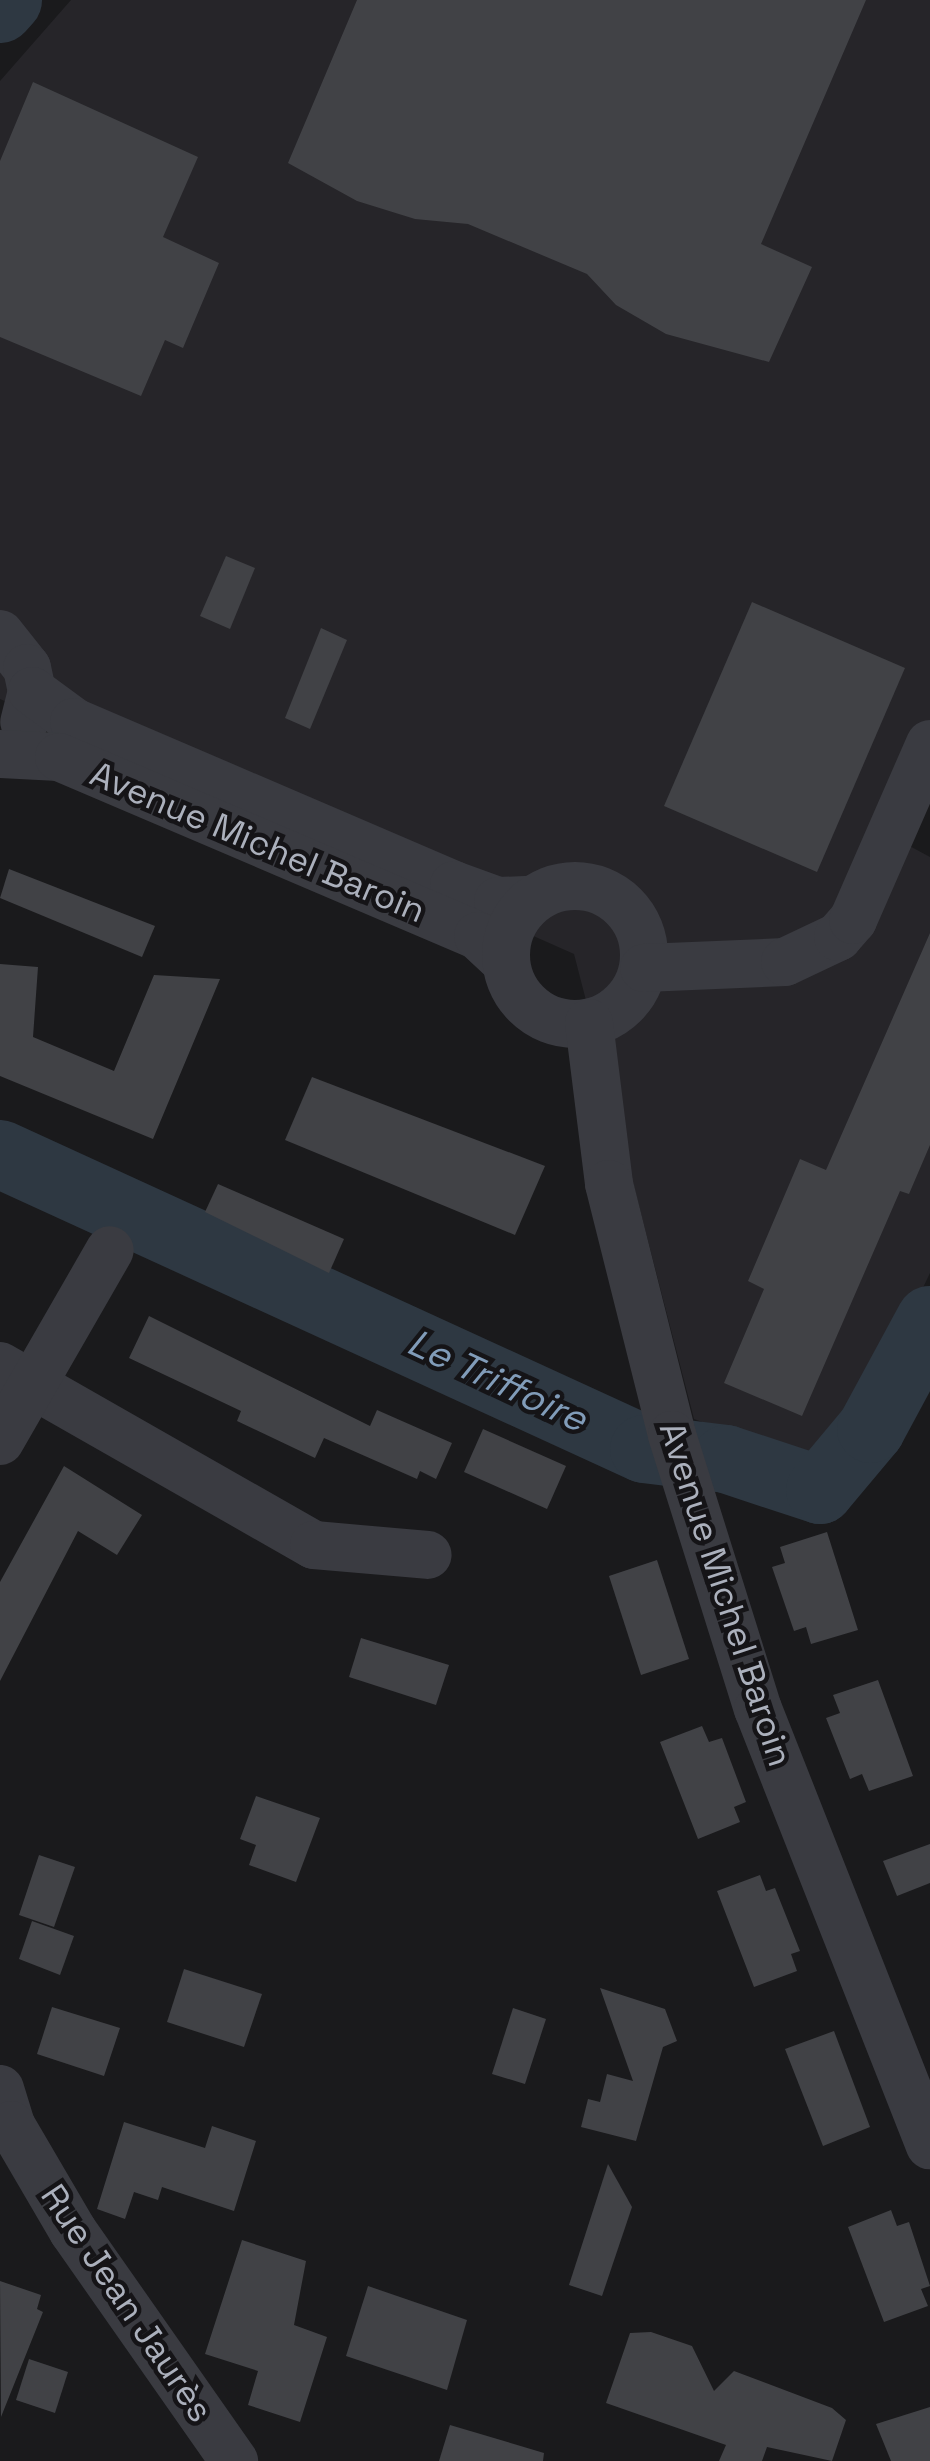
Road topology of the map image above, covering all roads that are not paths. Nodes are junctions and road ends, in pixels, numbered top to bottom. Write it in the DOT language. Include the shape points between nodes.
graph roads {
  1 [pos="0,634"];
  2 [pos="32,692"];
  3 [pos="930,744"];
  4 [pos="0,752"];
  5 [pos="531,900"];
  6 [pos="505,961"];
  7 [pos="644,968"];
  8 [pos="589,1024"];
  9 [pos="110,1250"];
  10 [pos="16,1374"];
  11 [pos="0,1440"];
  12 [pos="428,1555"];
  13 [pos="0,2089"];
  14 [pos="930,2146"];
  15 [pos="234,2461"];
  1 -- 2 [label="street" via="27,668"];
  2 -- 4 [label="street" via="22,726"];
  2 -- 5 [label="street, Avenue Michel Baroin" via="74,722 454,885 498,901"];
  3 -- 7 [label="street" via="853,920 838,937 785,962"];
  4 -- 6 [label="street, Avenue Michel Baroin" via="59,758 478,936"];
  5 -- 6 [label="street" via="516,917"];
  5 -- 7 [label="street" via="566,885 592,887 618,900 635,918"];
  6 -- 8 [label="street" via="513,989 537,1014"];
  7 -- 8 [label="street" via="615,1012"];
  8 -- 14 [label="street, Avenue Michel Baroin" via="609,1184 672,1435 758,1709"];
  9 -- 10 [label="street"];
  10 -- 11 [label="street"];
  10 -- 12 [label="street" via="314,1546"];
  13 -- 15 [label="street, Rue Jean Jaurès" via="10,2126 73,2231"];
}
